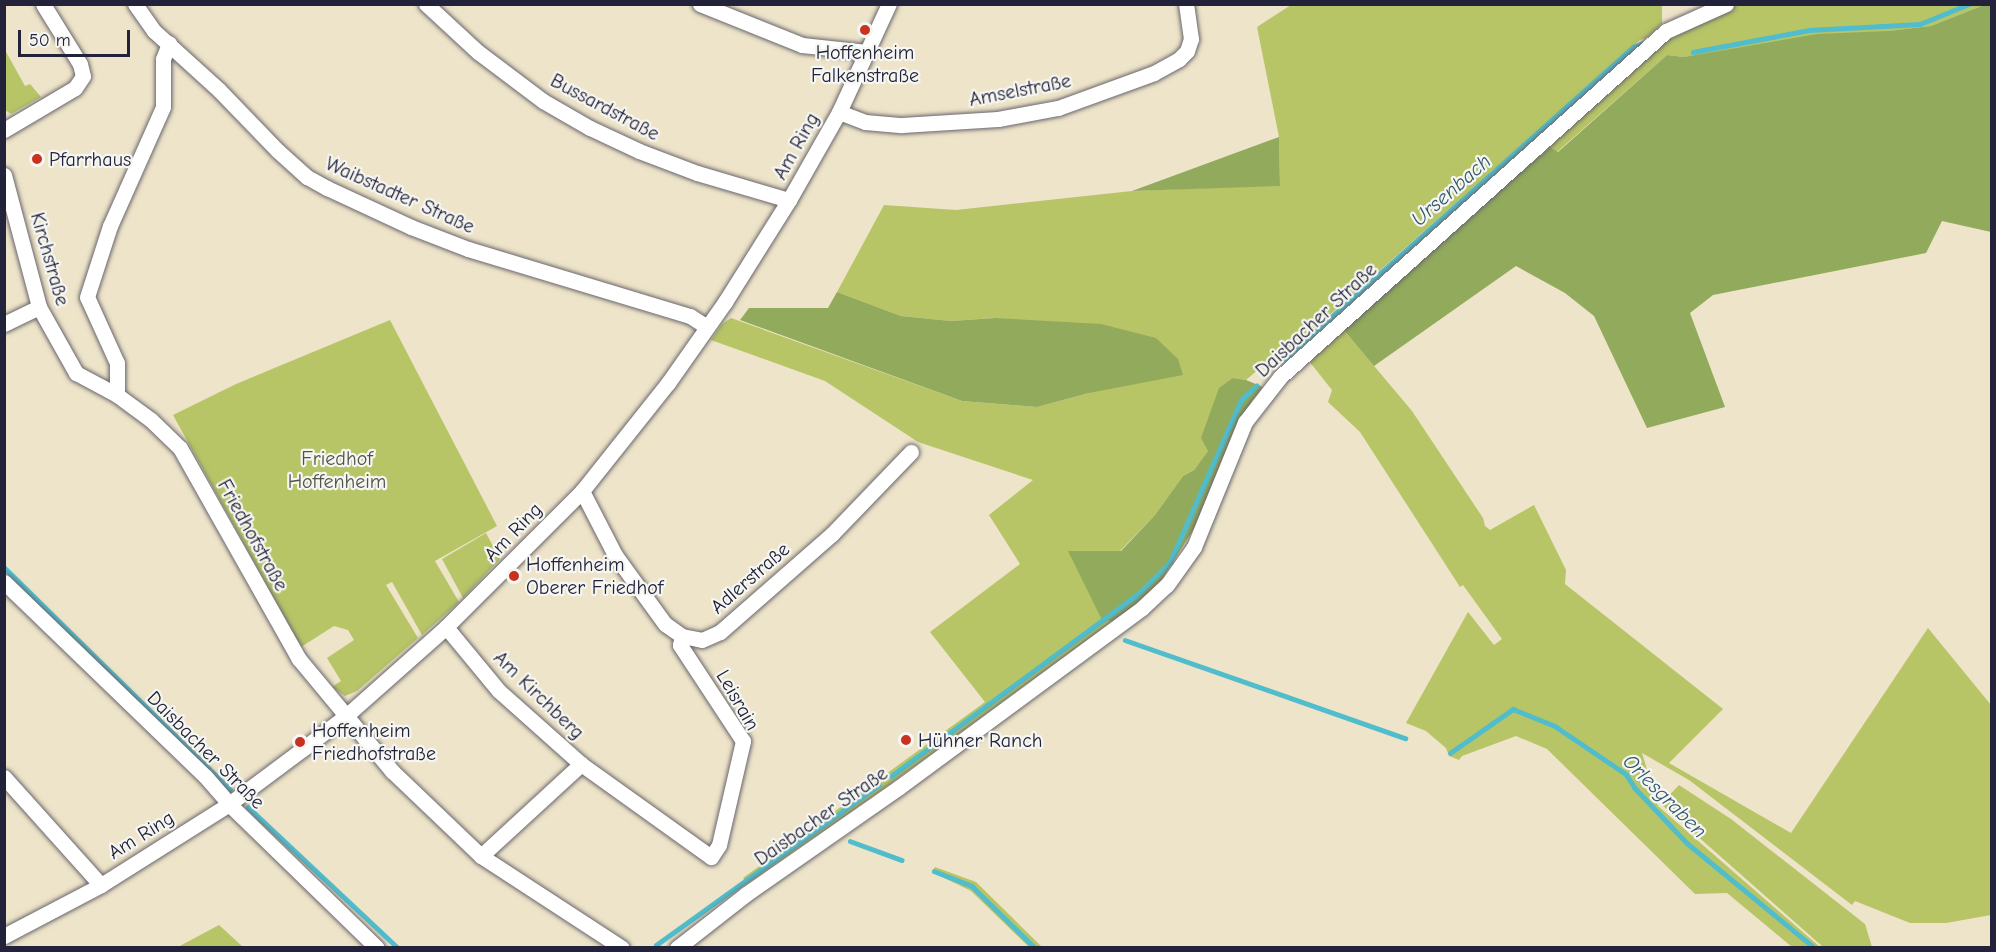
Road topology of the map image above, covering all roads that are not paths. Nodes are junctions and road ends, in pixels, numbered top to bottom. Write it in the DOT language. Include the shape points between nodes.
graph roads {
  1 [pos="43,4"];
  2 [pos="135,4"];
  3 [pos="426,4"];
  4 [pos="700,4"];
  5 [pos="889,4"];
  6 [pos="1186,4"];
  7 [pos="1726,4"];
  8 [pos="169,43"];
  9 [pos="867,52"];
  10 [pos="839,112"];
  11 [pos="4,130"];
  12 [pos="4,175"];
  13 [pos="789,200"];
  14 [pos="39,307"];
  15 [pos="4,324"];
  16 [pos="707,327"];
  17 [pos="117,395"];
  18 [pos="911,452"];
  19 [pos="582,491"];
  20 [pos="4,582"];
  21 [pos="446,627"];
  22 [pos="682,636"];
  23 [pos="347,715"];
  24 [pos="581,764"];
  25 [pos="4,777"];
  26 [pos="229,804"];
  27 [pos="481,856"];
  28 [pos="711,857"];
  29 [pos="100,885"];
  30 [pos="4,936"];
  31 [pos="377,948"];
  32 [pos="622,948"];
  33 [pos="677,948"];
  1 -- 11 [label="street" via="80,64 83,76 75,88"];
  2 -- 8 [label="street, Waibstadter Straße" via="154,31"];
  3 -- 13 [label="street, Bussardstraße" via="450,29 543,101 590,128 639,152 697,173"];
  4 -- 9 [label="street" via="802,45"];
  5 -- 9 [label="street, Am Ring"];
  6 -- 10 [label="street, Amselstraße" via="1191,39 1179,59 1154,73 1058,108 998,119 902,125 866,122"];
  7 -- 33 [label="street, Daisbacher Straße" via="1666,31 1280,377 1245,422 1194,547 1167,585 1142,608"];
  8 -- 16 [label="street, Waibstadter Straße" via="278,151 307,177 327,188 468,249 690,316"];
  8 -- 17 [label="street" via="163,59 163,107 111,226 87,297 117,363"];
  9 -- 10 [label="street, Am Ring"];
  10 -- 13 [label="street, Am Ring"];
  12 -- 14 [label="street, Kirchstraße"];
  13 -- 16 [label="street, Am Ring"];
  14 -- 15 [label="street"];
  14 -- 17 [label="street, Kirchstraße" via="76,373"];
  16 -- 19 [label="street, Am Ring"];
  17 -- 23 [label="street, Friedhofstraße" via="180,448 298,659"];
  18 -- 22 [label="street, Adlerstraße" via="832,534 720,632 702,640"];
  19 -- 21 [label="street, Am Ring"];
  19 -- 22 [label="street" via="615,555 664,624"];
  20 -- 26 [label="street, Daisbacher Straße" via="206,776"];
  21 -- 23 [label="street, Am Ring"];
  21 -- 24 [label="street, Am Kirchberg" via="500,691"];
  22 -- 28 [label="street, Leisrain" via="680,645 743,741 719,845"];
  23 -- 26 [label="street, Am Ring"];
  23 -- 27 [label="street, Friedhofstraße" via="392,771"];
  24 -- 27 [label="street, Am Kirchberg"];
  24 -- 28 [label="street, Am Kirchberg"];
  25 -- 29 [label="street"];
  26 -- 29 [label="street, Am Ring"];
  26 -- 31 [label="street, Daisbacher Straße"];
  27 -- 32 [label="street, Friedhofstraße"];
  29 -- 30 [label="street, Am Ring"];
}
